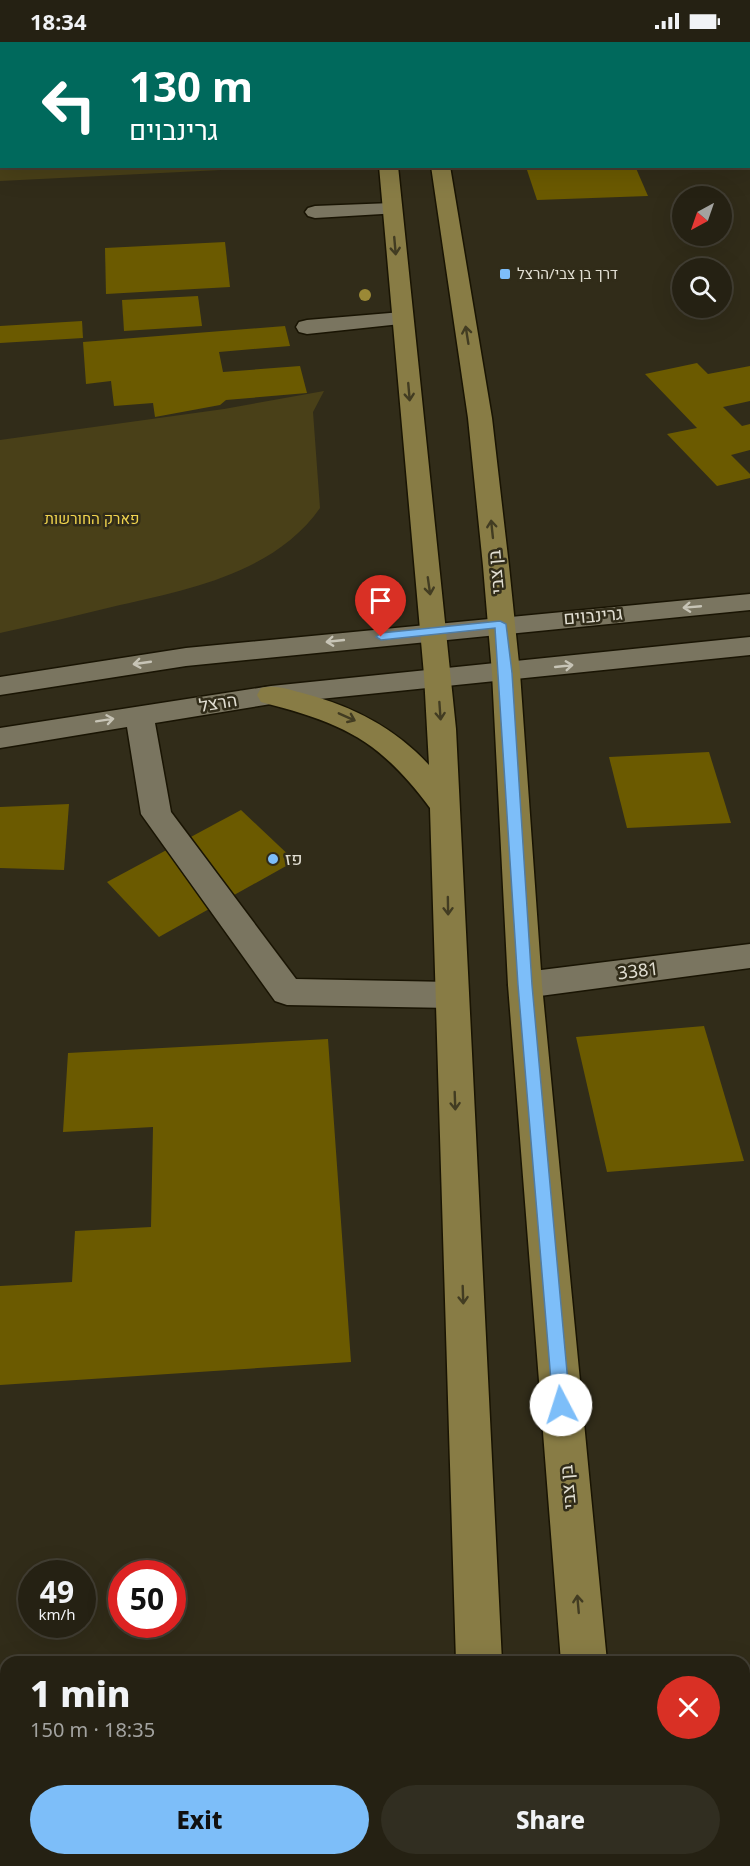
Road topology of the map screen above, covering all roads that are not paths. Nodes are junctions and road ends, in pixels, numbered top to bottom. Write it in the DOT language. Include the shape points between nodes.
graph roads {
  1 [pos="388,168"];
  2 [pos="440,168"];
  3 [pos="392,209"];
  4 [pos="315,212"];
  5 [pos="402,318"];
  6 [pos="307,327"];
  7 [pos="750,602"];
  8 [pos="500,624"];
  9 [pos="435,632"];
  10 [pos="750,646"];
  11 [pos="506,673"];
  12 [pos="437,677"];
  13 [pos="0,686"];
  14 [pos="271,695"];
  15 [pos="139,715"];
  16 [pos="0,738"];
  17 [pos="446,807"];
  18 [pos="750,956"];
  19 [pos="525,985"];
  20 [pos="451,995"];
  21 [pos="479,1656"];
  22 [pos="583,1656"];
  1 -- 3 [label="main road"];
  8 -- 2 [label="main road, בן צבי, one-way" via="480,418"];
  3 -- 4 [label="street"];
  3 -- 5 [label="main road, one-way"];
  5 -- 6 [label="street"];
  5 -- 9 [label="main road, one-way"];
  7 -- 8 [label="street, גרינבוים, one-way"];
  8 -- 9 [label="street, גרינבוים"];
  8 -- 11 [label="main road, בן צבי"];
  9 -- 12 [label="main road"];
  9 -- 13 [label="street, one-way" via="186,657"];
  11 -- 10 [label="street, one-way"];
  11 -- 12 [label="street"];
  11 -- 19 [label="main road, בן צבי"];
  12 -- 14 [label="street, הרצל"];
  12 -- 17 [label="main road, one-way"];
  14 -- 15 [label="street, הרצל"];
  14 -- 17 [label="main road, one-way" via="309,703 371,729 399,750"];
  16 -- 15 [label="street, הרצל, one-way"];
  15 -- 20 [label="street" via="156,814 287,992"];
  17 -- 20 [label="main road, one-way"];
  18 -- 19 [label="street, 3381"];
  22 -- 19 [label="main road, בן צבי, one-way"];
  20 -- 21 [label="main road, one-way"];
}
